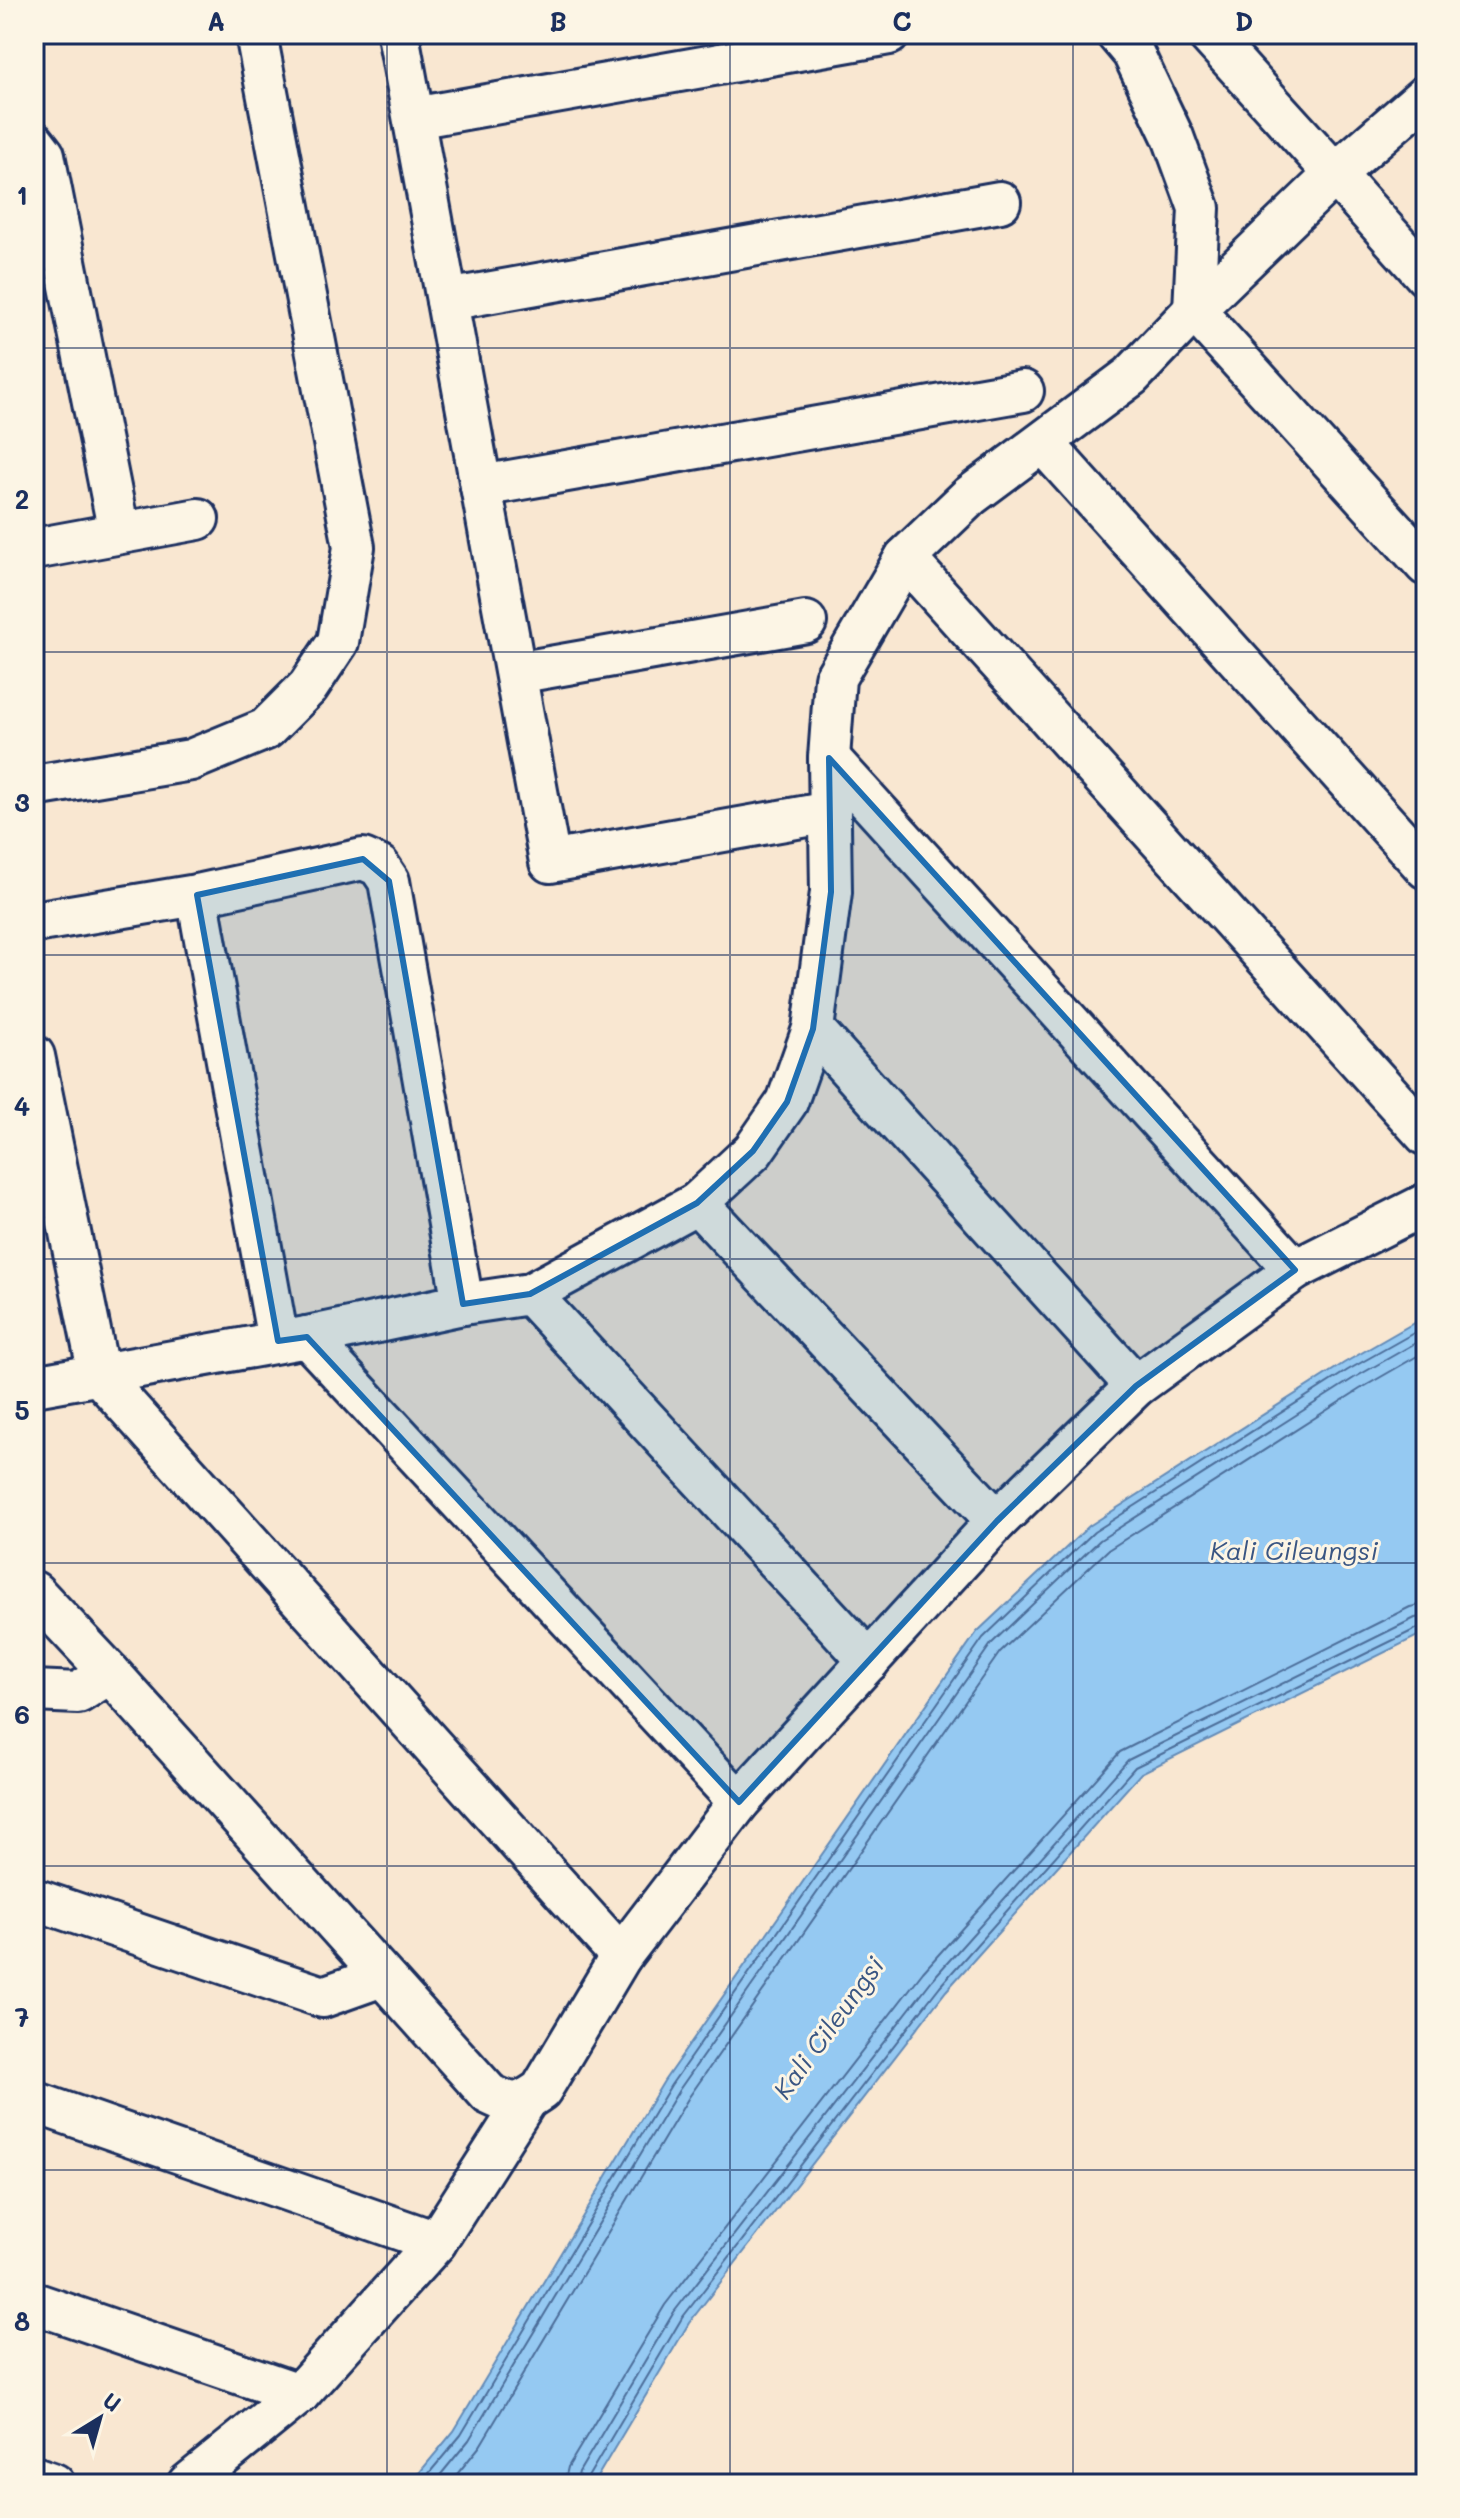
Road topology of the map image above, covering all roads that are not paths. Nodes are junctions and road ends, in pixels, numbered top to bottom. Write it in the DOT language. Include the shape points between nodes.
graph roads {
  1 [pos="256,34"];
  2 [pos="398,34"];
  3 [pos="889,34"];
  4 [pos="1117,34"];
  5 [pos="1208,34"];
  6 [pos="1426,95"];
  7 [pos="414,118"];
  8 [pos="34,142"];
  9 [pos="1335,174"];
  10 [pos="1000,202"];
  11 [pos="1426,276"];
  12 [pos="447,300"];
  13 [pos="1194,310"];
  14 [pos="1023,391"];
  15 [pos="1043,443"];
  16 [pos="481,486"];
  17 [pos="198,519"];
  18 [pos="119,533"];
  19 [pos="34,549"];
  20 [pos="905,558"];
  21 [pos="1426,565"];
  22 [pos="806,622"];
  23 [pos="516,673"];
  24 [pos="829,758"];
  25 [pos="34,786"];
  26 [pos="830,812"];
  27 [pos="1426,868"];
  28 [pos="197,895"];
  29 [pos="34,922"];
  30 [pos="813,1029"];
  31 [pos="34,1056"];
  32 [pos="1426,1135"];
  33 [pos="697,1203"];
  34 [pos="1426,1204"];
  35 [pos="1295,1270"];
  36 [pos="530,1294"];
  37 [pos="463,1304"];
  38 [pos="292,1339"];
  39 [pos="99,1375"];
  40 [pos="34,1386"];
  41 [pos="1136,1386"];
  42 [pos="997,1521"];
  43 [pos="34,1592"];
  44 [pos="869,1661"];
  45 [pos="110,1673"];
  46 [pos="34,1691"];
  47 [pos="739,1802"];
  48 [pos="34,1899"];
  49 [pos="621,1956"];
  50 [pos="382,1976"];
  51 [pos="526,2101"];
  52 [pos="34,2102"];
  53 [pos="436,2242"];
  54 [pos="34,2303"];
  55 [pos="299,2394"];
  56 [pos="34,2477"];
  57 [pos="54,2484"];
  58 [pos="188,2484"];
  1 -- 25 [label="street" via="354,547 338,642 308,687 266,729 191,760"];
  2 -- 7 [label="street"];
  3 -- 7 [label="street"];
  4 -- 13 [label="street" via="1133,53 1173,137 1199,208"];
  5 -- 9 [label="street"];
  6 -- 9 [label="street"];
  7 -- 12 [label="street"];
  8 -- 18 [label="street" via="44,155"];
  9 -- 11 [label="street"];
  9 -- 13 [label="street"];
  10 -- 12 [label="street"];
  12 -- 16 [label="street"];
  13 -- 15 [label="street" via="1131,376"];
  13 -- 21 [label="street"];
  14 -- 16 [label="street"];
  15 -- 20 [label="street" via="970,496"];
  15 -- 27 [label="street"];
  16 -- 23 [label="street"];
  17 -- 18 [label="street"];
  18 -- 19 [label="street"];
  20 -- 24 [label="street" via="835,678"];
  20 -- 32 [label="street"];
  22 -- 23 [label="street"];
  23 -- 26 [label="street" via="550,862"];
  24 -- 26 [label="street"];
  24 -- 35 [label="street"];
  26 -- 30 [label="street" via="831,892"];
  28 -- 29 [label="street"];
  28 -- 37 [label="street" via="363,859 379,866 389,881"];
  28 -- 38 [label="street"];
  30 -- 33 [label="street" via="787,1102 753,1151"];
  30 -- 41 [label="street"];
  31 -- 39 [label="street"];
  33 -- 36 [label="street"];
  33 -- 42 [label="street"];
  34 -- 35 [label="street"];
  35 -- 41 [label="street"];
  36 -- 37 [label="street"];
  36 -- 44 [label="street"];
  37 -- 38 [label="street"];
  38 -- 39 [label="street"];
  38 -- 47 [label="street"];
  39 -- 40 [label="street"];
  39 -- 49 [label="street"];
  41 -- 42 [label="street"];
  42 -- 44 [label="street"];
  43 -- 45 [label="street"];
  44 -- 47 [label="street"];
  45 -- 46 [label="street" via="78,1693"];
  45 -- 50 [label="street"];
  47 -- 49 [label="street"];
  48 -- 50 [label="street" via="323,1997"];
  49 -- 51 [label="street" via="541,2090"];
  50 -- 51 [label="street" via="489,2094 509,2104"];
  51 -- 53 [label="street"];
  52 -- 53 [label="street"];
  53 -- 55 [label="street"];
  54 -- 55 [label="street"];
  55 -- 58 [label="street"];
  56 -- 57 [label="street"];
}
